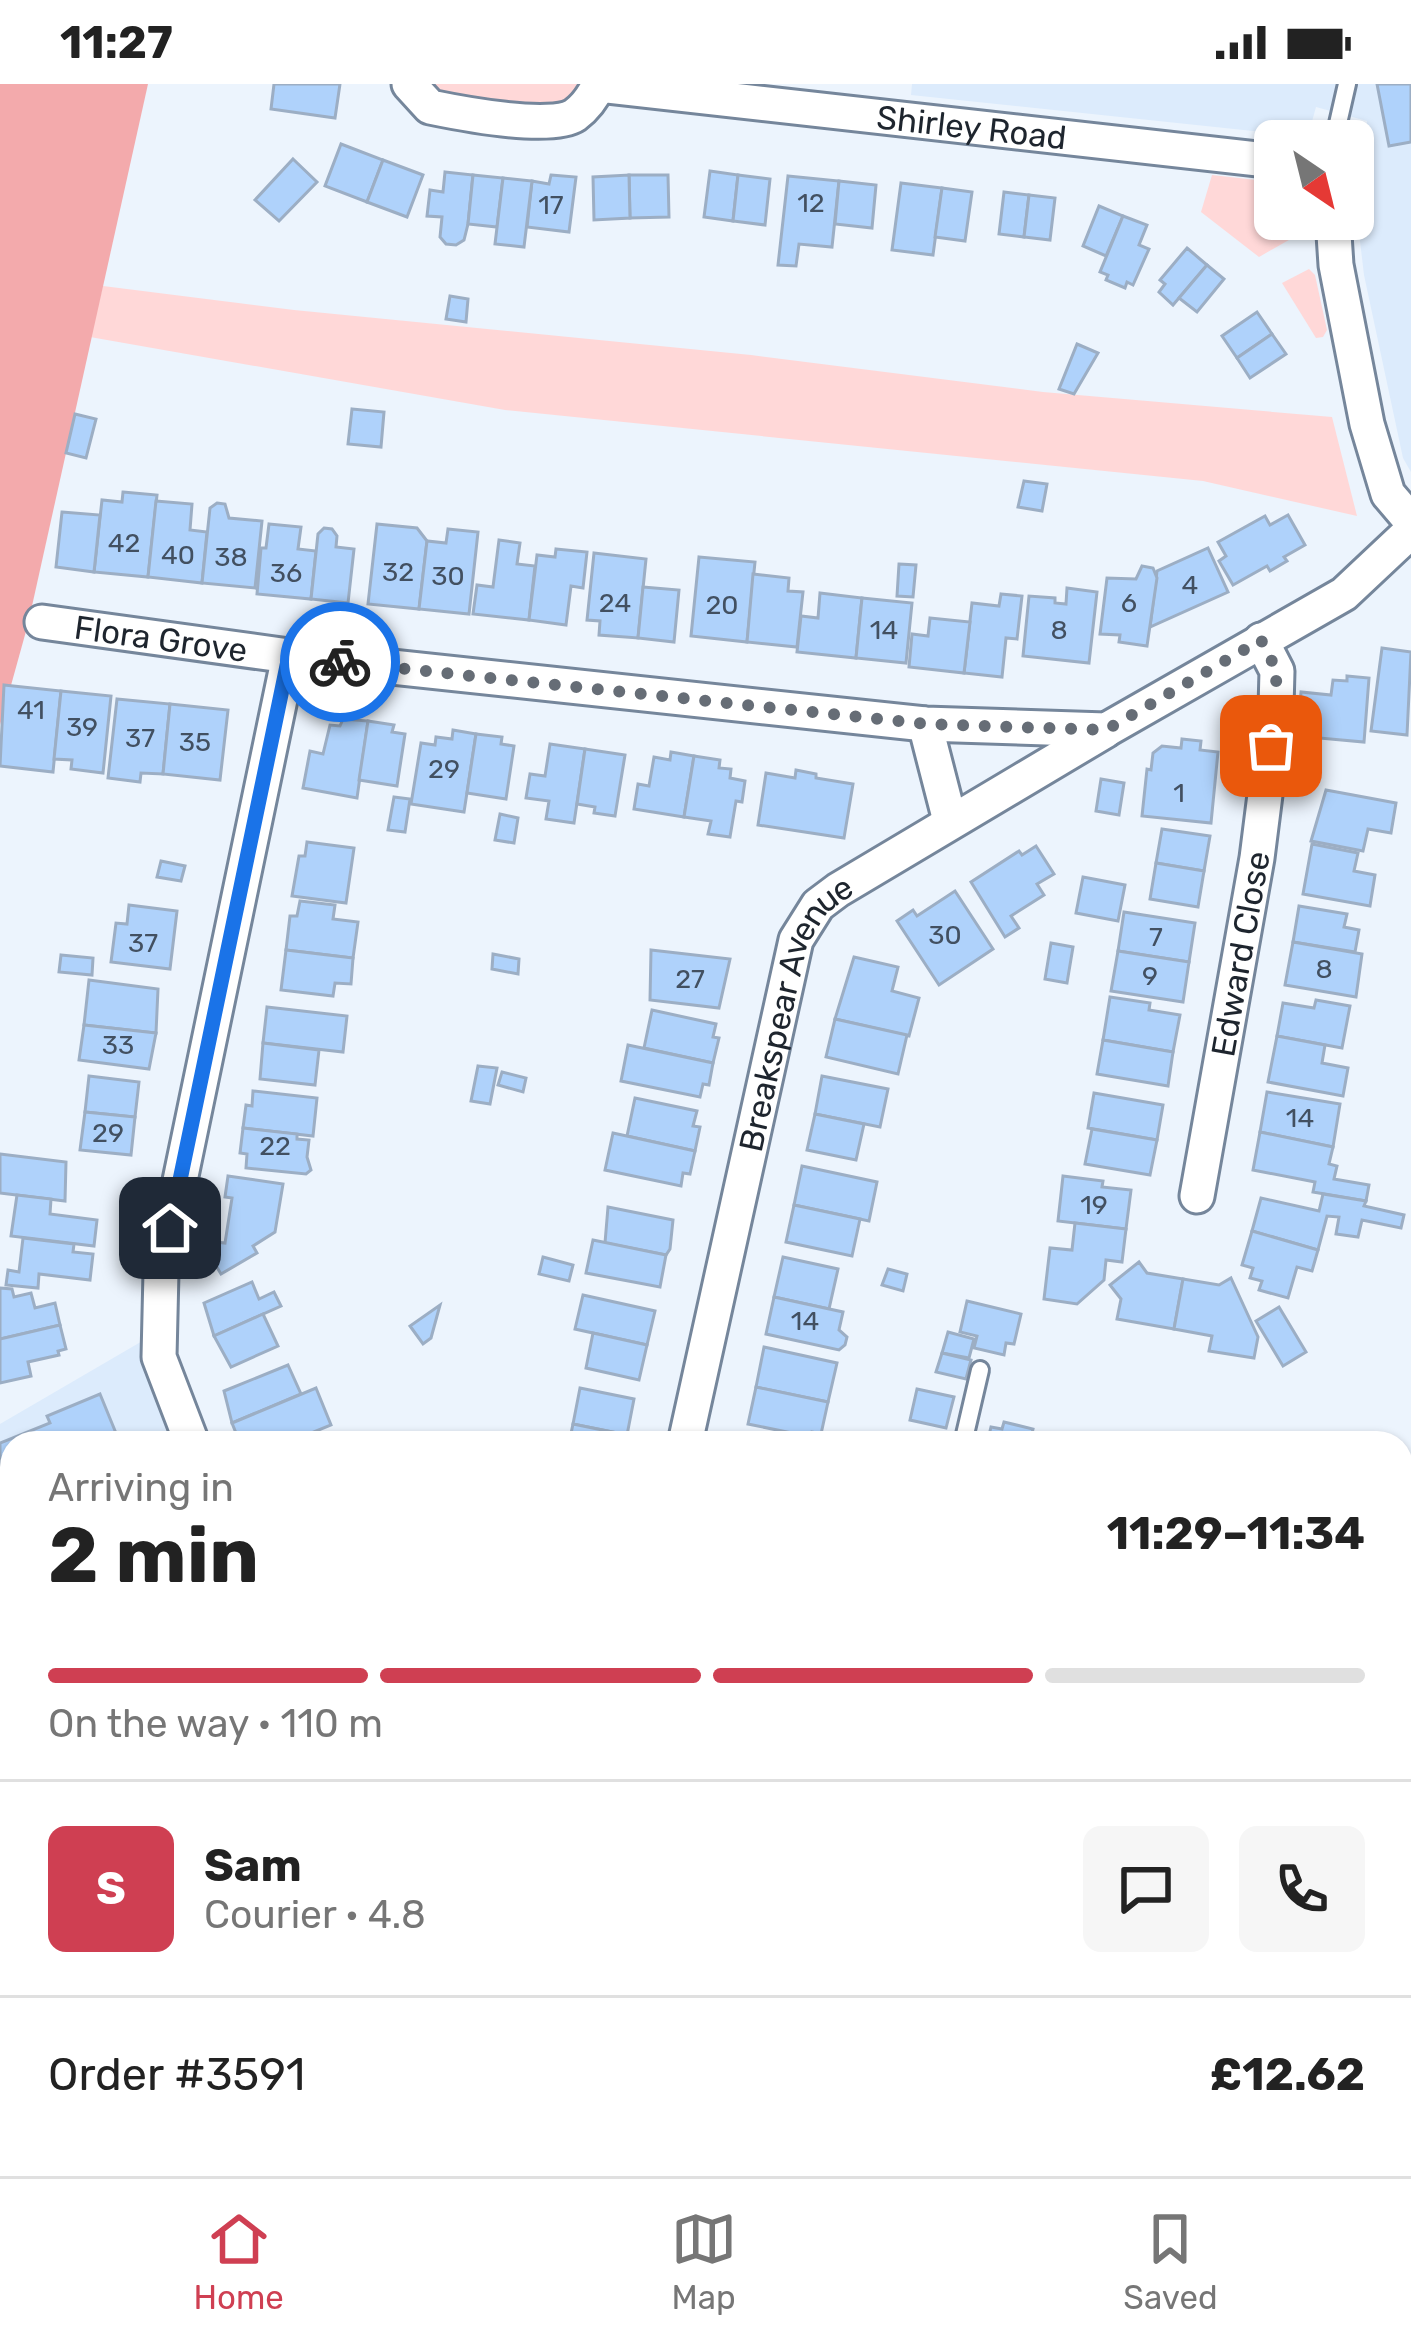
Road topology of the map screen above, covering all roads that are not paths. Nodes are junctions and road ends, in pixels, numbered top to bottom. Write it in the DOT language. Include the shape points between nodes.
graph roads {
  1 [pos="409,84"];
  2 [pos="599,84"];
  3 [pos="1347,84"];
  4 [pos="1339,120"];
  5 [pos="1254,159"];
  6 [pos="1334,240"];
  7 [pos="1411,521"];
  8 [pos="1411,531"];
  9 [pos="42,622"];
  10 [pos="1261,640"];
  11 [pos="289,656"];
  12 [pos="926,724"];
  13 [pos="1106,730"];
  14 [pos="950,821"];
  15 [pos="1197,1196"];
  16 [pos="980,1370"];
  17 [pos="187,1431"];
  18 [pos="688,1431"];
  19 [pos="966,1431"];
  1 -- 2 [label="street, Shirley Road" via="430,106 548,122 573,117"];
  2 -- 5 [label="street, Shirley Road"];
  3 -- 4 [label="lane"];
  6 -- 7 [label="street" via="1367,424 1388,494"];
  8 -- 10 [label="street" via="1344,594"];
  9 -- 11 [label="street, Flora Grove"];
  10 -- 13 [label="street"];
  10 -- 15 [label="street, Edward Close" via="1277,671 1276,708"];
  11 -- 12 [label="street, Flora Grove"];
  11 -- 17 [label="street" via="161,1272 159,1358"];
  12 -- 13 [label="street, Flora Grove"];
  12 -- 14 [label="street"];
  13 -- 14 [label="street, Breakspear Avenue"];
  14 -- 18 [label="street, Breakspear Avenue" via="818,905 796,940"];
  16 -- 19 [label="lane"];
}
